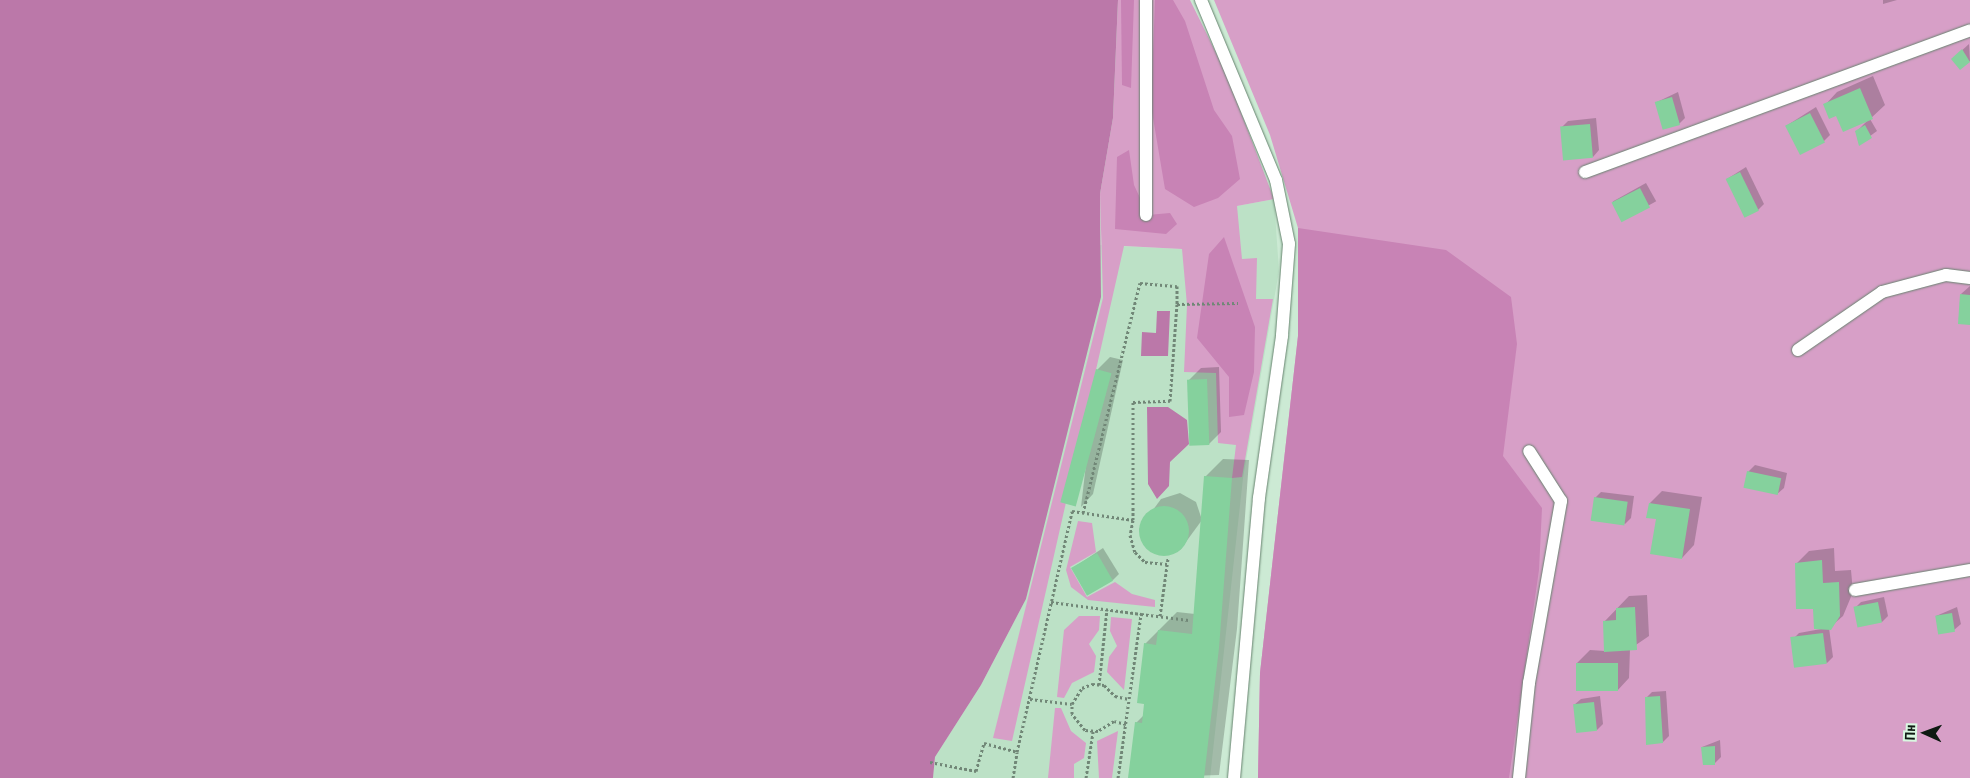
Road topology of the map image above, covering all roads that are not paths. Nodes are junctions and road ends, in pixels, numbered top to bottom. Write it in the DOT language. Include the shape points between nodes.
graph roads {
  1 [pos="1146,0"];
  2 [pos="1201,0"];
  3 [pos="1970,30"];
  4 [pos="1584,172"];
  5 [pos="1146,215"];
  6 [pos="1970,278"];
  7 [pos="1798,350"];
  8 [pos="1529,451"];
  9 [pos="1970,570"];
  10 [pos="1855,590"];
  11 [pos="1234,778"];
  12 [pos="1519,778"];
  1 -- 5 [label="lane"];
  2 -- 11 [label="lane" via="1276,180 1289,244 1282,336 1259,498"];
  3 -- 4 [label="lane"];
  6 -- 7 [label="lane" via="1946,275 1882,292"];
  8 -- 12 [label="lane" via="1561,501 1529,683"];
  9 -- 10 [label="lane"];
}
